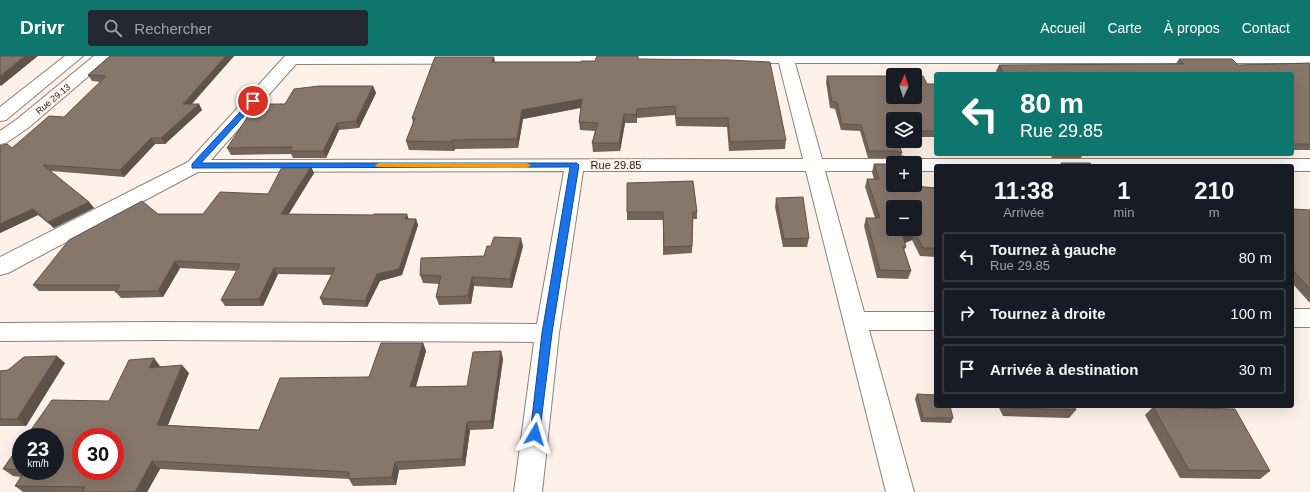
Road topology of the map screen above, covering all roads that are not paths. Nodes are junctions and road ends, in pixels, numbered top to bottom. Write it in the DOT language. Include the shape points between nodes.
graph roads {
  1 [pos="75,56"];
  2 [pos="104,56"];
  3 [pos="293,57"];
  4 [pos="785,57"];
  5 [pos="1310,58"];
  6 [pos="0,116"];
  7 [pos="0,139"];
  8 [pos="575,165"];
  9 [pos="813,165"];
  10 [pos="886,165"];
  11 [pos="922,165"];
  12 [pos="934,165"];
  13 [pos="1294,165"];
  14 [pos="1310,165"];
  15 [pos="195,166"];
  16 [pos="0,267"];
  17 [pos="1294,318"];
  18 [pos="1310,318"];
  19 [pos="854,321"];
  20 [pos="934,321"];
  21 [pos="0,332"];
  22 [pos="547,333"];
  23 [pos="528,492"];
  24 [pos="900,492"];
  1 -- 6 [label="street, Rue 29.13"];
  2 -- 7 [label="street, Rue 29.13"];
  3 -- 4 [label="street"];
  3 -- 15 [label="street"];
  4 -- 5 [label="street"];
  4 -- 9 [label="street"];
  8 -- 9 [label="street, Rue 29.85"];
  8 -- 15 [label="street, Rue 29.85"];
  8 -- 22 [label="street"];
  9 -- 10 [label="street, Rue 29.85"];
  9 -- 19 [label="street"];
  11 -- 12 [label="street"];
  13 -- 14 [label="street"];
  15 -- 16 [label="street"];
  17 -- 18 [label="street"];
  19 -- 20 [label="street"];
  19 -- 24 [label="street"];
  21 -- 22 [label="street"];
  22 -- 23 [label="street"];
}
